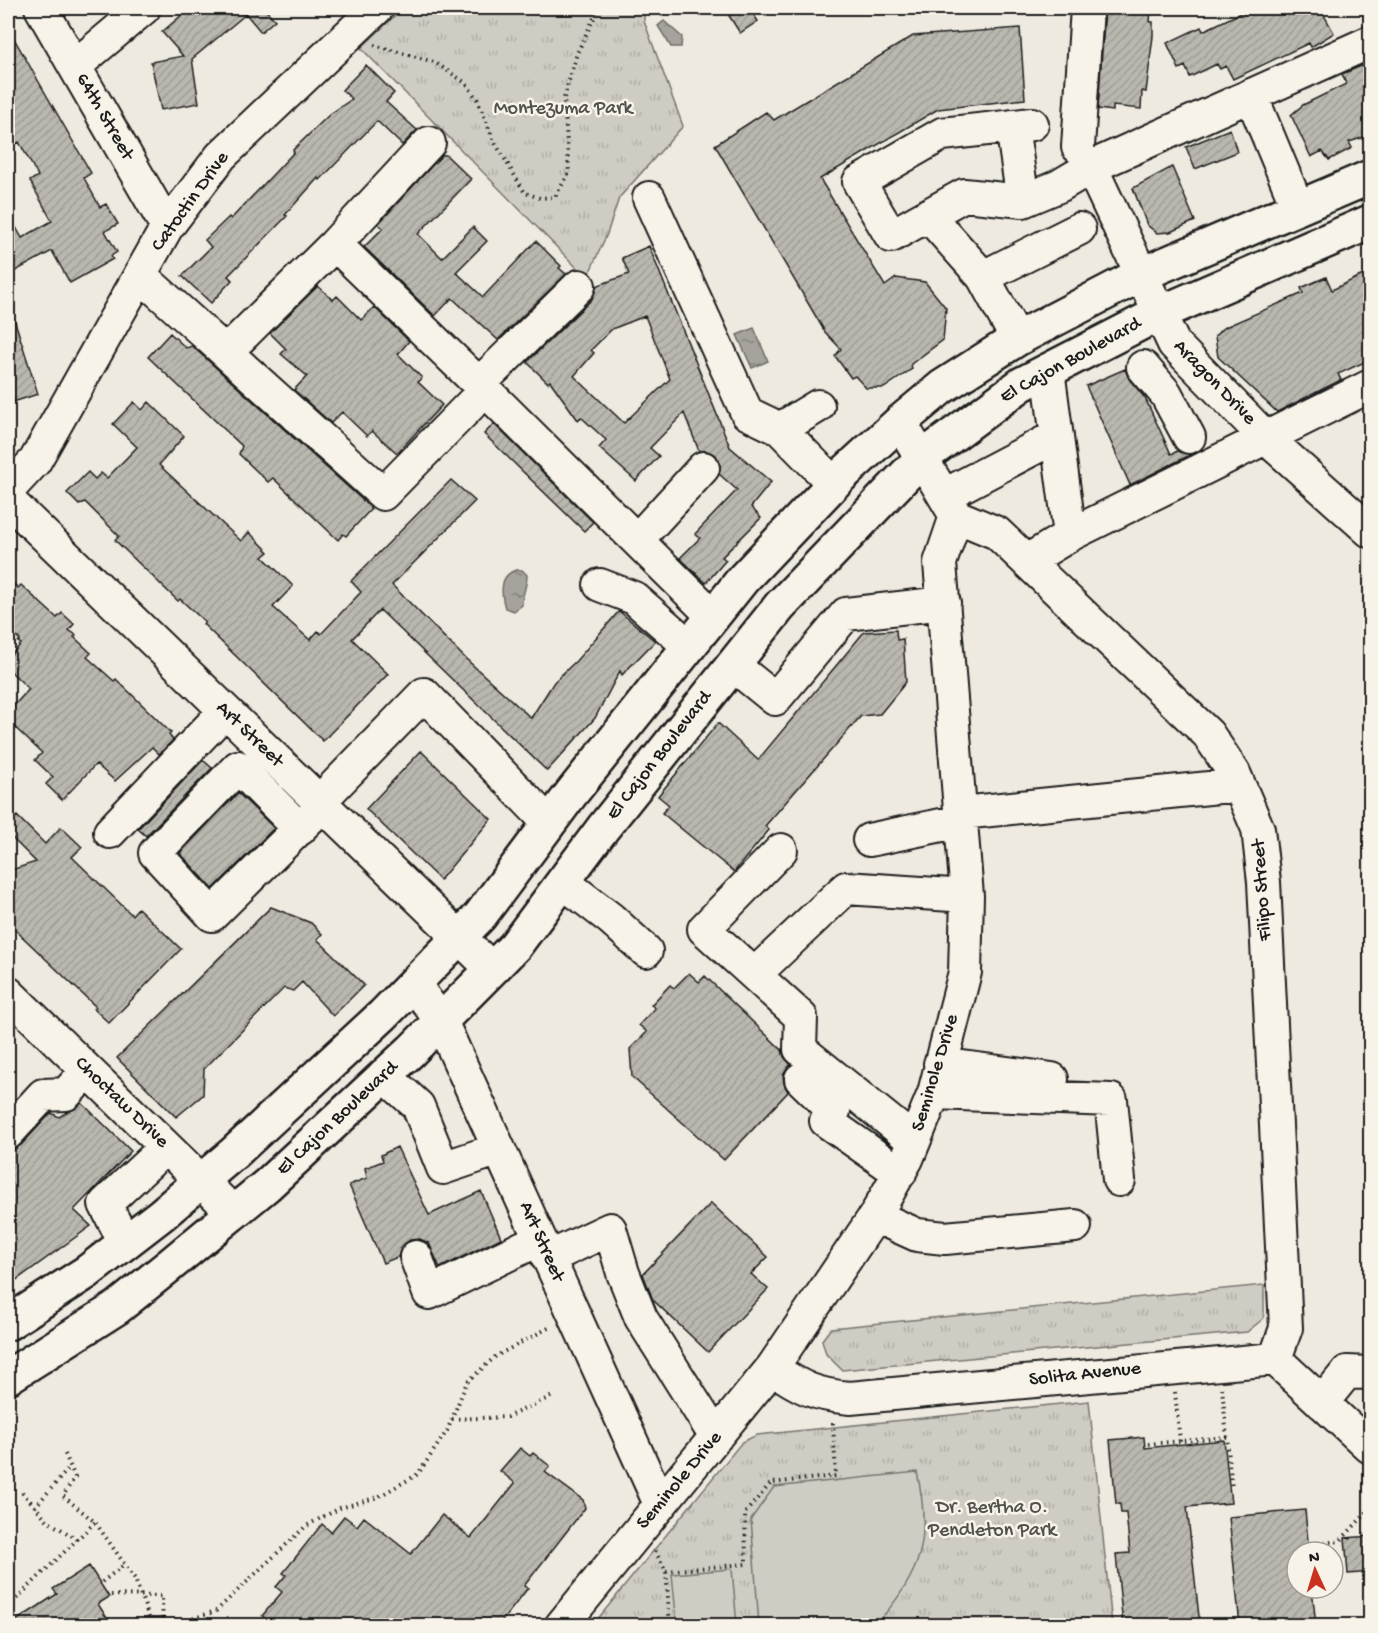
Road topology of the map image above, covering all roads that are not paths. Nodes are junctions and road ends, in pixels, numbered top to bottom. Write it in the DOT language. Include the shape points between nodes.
graph roads {
  1 [pos="41,8"];
  2 [pos="144,8"];
  3 [pos="1087,8"];
  4 [pos="367,17"];
  5 [pos="1371,42"];
  6 [pos="75,66"];
  7 [pos="1251,95"];
  8 [pos="429,143"];
  9 [pos="1084,157"];
  10 [pos="1371,177"];
  11 [pos="649,198"];
  12 [pos="1023,201"];
  13 [pos="1298,208"];
  14 [pos="928,215"];
  15 [pos="1371,222"];
  16 [pos="167,227"];
  17 [pos="1079,229"];
  18 [pos="334,244"];
  19 [pos="140,275"];
  20 [pos="1140,275"];
  21 [pos="983,277"];
  22 [pos="579,286"];
  23 [pos="1158,314"];
  24 [pos="1017,339"];
  25 [pos="226,352"];
  26 [pos="1143,367"];
  27 [pos="1198,369"];
  28 [pos="1048,370"];
  29 [pos="1371,386"];
  30 [pos="482,387"];
  31 [pos="1166,394"];
  32 [pos="818,406"];
  33 [pos="900,422"];
  34 [pos="780,429"];
  35 [pos="1057,436"];
  36 [pos="1189,437"];
  37 [pos="1266,438"];
  38 [pos="923,457"];
  39 [pos="703,468"];
  40 [pos="834,484"];
  41 [pos="8,490"];
  42 [pos="8,500"];
  43 [pos="950,505"];
  44 [pos="1371,531"];
  45 [pos="1071,535"];
  46 [pos="637,540"];
  47 [pos="1027,561"];
  48 [pos="600,585"];
  49 [pos="944,603"];
  50 [pos="713,616"];
  51 [pos="689,646"];
  52 [pos="733,665"];
  53 [pos="220,707"];
  54 [pos="153,765"];
  55 [pos="1239,784"];
  56 [pos="321,804"];
  57 [pos="961,817"];
  58 [pos="549,823"];
  59 [pos="300,829"];
  60 [pos="110,832"];
  61 [pos="869,840"];
  62 [pos="781,850"];
  63 [pos="563,882"];
  64 [pos="967,896"];
  65 [pos="459,938"];
  66 [pos="646,951"];
  67 [pos="492,969"];
  68 [pos="754,974"];
  69 [pos="414,984"];
  70 [pos="8,993"];
  71 [pos="441,1021"];
  72 [pos="87,1071"];
  73 [pos="384,1076"];
  74 [pos="801,1078"];
  75 [pos="937,1079"];
  76 [pos="1055,1080"];
  77 [pos="8,1133"];
  78 [pos="914,1141"];
  79 [pos="166,1148"];
  80 [pos="499,1149"];
  81 [pos="900,1173"];
  82 [pos="1119,1180"];
  83 [pos="201,1181"];
  84 [pos="234,1213"];
  85 [pos="875,1216"];
  86 [pos="1075,1226"];
  87 [pos="125,1243"];
  88 [pos="544,1249"];
  89 [pos="416,1257"];
  90 [pos="8,1323"];
  91 [pos="1275,1359"];
  92 [pos="772,1368"];
  93 [pos="1371,1373"];
  94 [pos="8,1377"];
  95 [pos="1322,1402"];
  96 [pos="716,1437"];
  97 [pos="1371,1448"];
  98 [pos="660,1504"];
  99 [pos="561,1626"];
  1 -- 6 [label="street, 64th Street"];
  2 -- 6 [label="street"];
  3 -- 9 [label="street"];
  4 -- 16 [label="street, Catoctin Drive" via="221,156"];
  5 -- 7 [label="street"];
  6 -- 16 [label="street, 64th Street"];
  7 -- 9 [label="street"];
  7 -- 13 [label="street"];
  8 -- 18 [label="street"];
  9 -- 12 [label="street" via="1059,186"];
  9 -- 20 [label="street, Aragon Drive"];
  10 -- 13 [label="main road"];
  11 -- 34 [label="street" via="747,413"];
  12 -- 14 [label="street" via="964,195"];
  12 -- 14 [label="street" via="1022,125 942,134 859,182 891,236"];
  13 -- 20 [label="main road"];
  14 -- 21 [label="street"];
  15 -- 23 [label="main road, El Cajon Boulevard"];
  16 -- 19 [label="street, Catoctin Drive"];
  17 -- 21 [label="street"];
  18 -- 25 [label="street"];
  18 -- 30 [label="street"];
  19 -- 25 [label="street"];
  19 -- 41 [label="street, Catoctin Drive" via="35,461"];
  20 -- 23 [label="street, Aragon Drive"];
  20 -- 24 [label="main road"];
  21 -- 24 [label="street"];
  22 -- 30 [label="street"];
  23 -- 27 [label="street, Aragon Drive" via="1173,344"];
  23 -- 28 [label="main road, El Cajon Boulevard"];
  24 -- 33 [label="main road" via="942,387"];
  25 -- 30 [label="street" via="383,494"];
  26 -- 31 [label="street"];
  27 -- 31 [label="street"];
  27 -- 37 [label="street, Aragon Drive"];
  28 -- 35 [label="street"];
  28 -- 38 [label="main road, El Cajon Boulevard" via="1022,384"];
  29 -- 37 [label="street"];
  30 -- 46 [label="street"];
  31 -- 36 [label="street"];
  32 -- 34 [label="street"];
  33 -- 38 [label="street"];
  33 -- 40 [label="main road"];
  34 -- 40 [label="street"];
  35 -- 43 [label="street"];
  35 -- 45 [label="street"];
  37 -- 44 [label="street, Aragon Drive"];
  37 -- 45 [label="street"];
  38 -- 43 [label="street"];
  38 -- 52 [label="main road, El Cajon Boulevard" via="780,606"];
  39 -- 46 [label="street"];
  40 -- 50 [label="main road"];
  42 -- 53 [label="street, Art Street"];
  43 -- 47 [label="street, Filipo Street" via="997,533"];
  43 -- 49 [label="street, Seminole Drive" via="940,562"];
  45 -- 47 [label="street"];
  46 -- 50 [label="street"];
  47 -- 55 [label="street, Filipo Street" via="1208,734"];
  48 -- 51 [label="street" via="634,598"];
  49 -- 52 [label="street" via="846,614 775,699"];
  49 -- 57 [label="street, Seminole Drive"];
  50 -- 51 [label="main road"];
  51 -- 58 [label="main road"];
  52 -- 63 [label="main road, El Cajon Boulevard"];
  53 -- 54 [label="street"];
  53 -- 56 [label="street, Art Street"];
  53 -- 60 [label="street"];
  55 -- 57 [label="street"];
  55 -- 91 [label="street, Filipo Street" via="1258,829 1264,882 1286,1328"];
  56 -- 58 [label="street" via="424,694"];
  56 -- 59 [label="street"];
  56 -- 65 [label="street, Art Street"];
  57 -- 61 [label="street"];
  57 -- 64 [label="street, Seminole Drive"];
  58 -- 65 [label="main road"];
  59 -- 59 [label="street" via="212,915 155,853 238,767"];
  62 -- 68 [label="street" via="704,928"];
  63 -- 66 [label="street"];
  63 -- 67 [label="main road, El Cajon Boulevard" via="515,946"];
  64 -- 68 [label="street" via="846,888"];
  64 -- 75 [label="street, Seminole Drive" via="965,972"];
  65 -- 67 [label="street, Art Street"];
  65 -- 69 [label="main road"];
  67 -- 71 [label="main road, El Cajon Boulevard"];
  68 -- 78 [label="street" via="801,1017 800,1048"];
  69 -- 71 [label="street, Art Street"];
  69 -- 83 [label="main road"];
  70 -- 72 [label="street, Choctaw Drive"];
  71 -- 73 [label="main road, El Cajon Boulevard"];
  71 -- 80 [label="street, Art Street"];
  72 -- 77 [label="street" via="66,1094 43,1095"];
  72 -- 79 [label="street, Choctaw Drive"];
  73 -- 80 [label="street" via="418,1106 444,1168"];
  73 -- 84 [label="main road, El Cajon Boulevard"];
  74 -- 81 [label="street" via="834,1111 826,1121"];
  75 -- 76 [label="street"];
  75 -- 78 [label="street, Seminole Drive"];
  75 -- 82 [label="street" via="1111,1100"];
  78 -- 81 [label="street, Seminole Drive"];
  79 -- 83 [label="street, Choctaw Drive"];
  79 -- 87 [label="street" via="105,1204"];
  80 -- 88 [label="street, Art Street"];
  81 -- 85 [label="street, Seminole Drive"];
  83 -- 84 [label="street, Choctaw Drive"];
  83 -- 87 [label="main road"];
  84 -- 94 [label="main road, El Cajon Boulevard" via="118,1306"];
  85 -- 86 [label="street" via="917,1235 945,1238"];
  85 -- 92 [label="street, Seminole Drive"];
  87 -- 90 [label="main road"];
  88 -- 89 [label="street" via="429,1293"];
  88 -- 96 [label="street" via="610,1228 640,1318"];
  88 -- 98 [label="street, Art Street"];
  91 -- 92 [label="street, Solita Avenue" via="850,1398 802,1389"];
  91 -- 95 [label="street"];
  92 -- 96 [label="street, Seminole Drive"];
  93 -- 95 [label="street" via="1347,1372"];
  95 -- 97 [label="street"];
  96 -- 98 [label="street, Seminole Drive"];
  98 -- 99 [label="street, Seminole Drive"];
}
